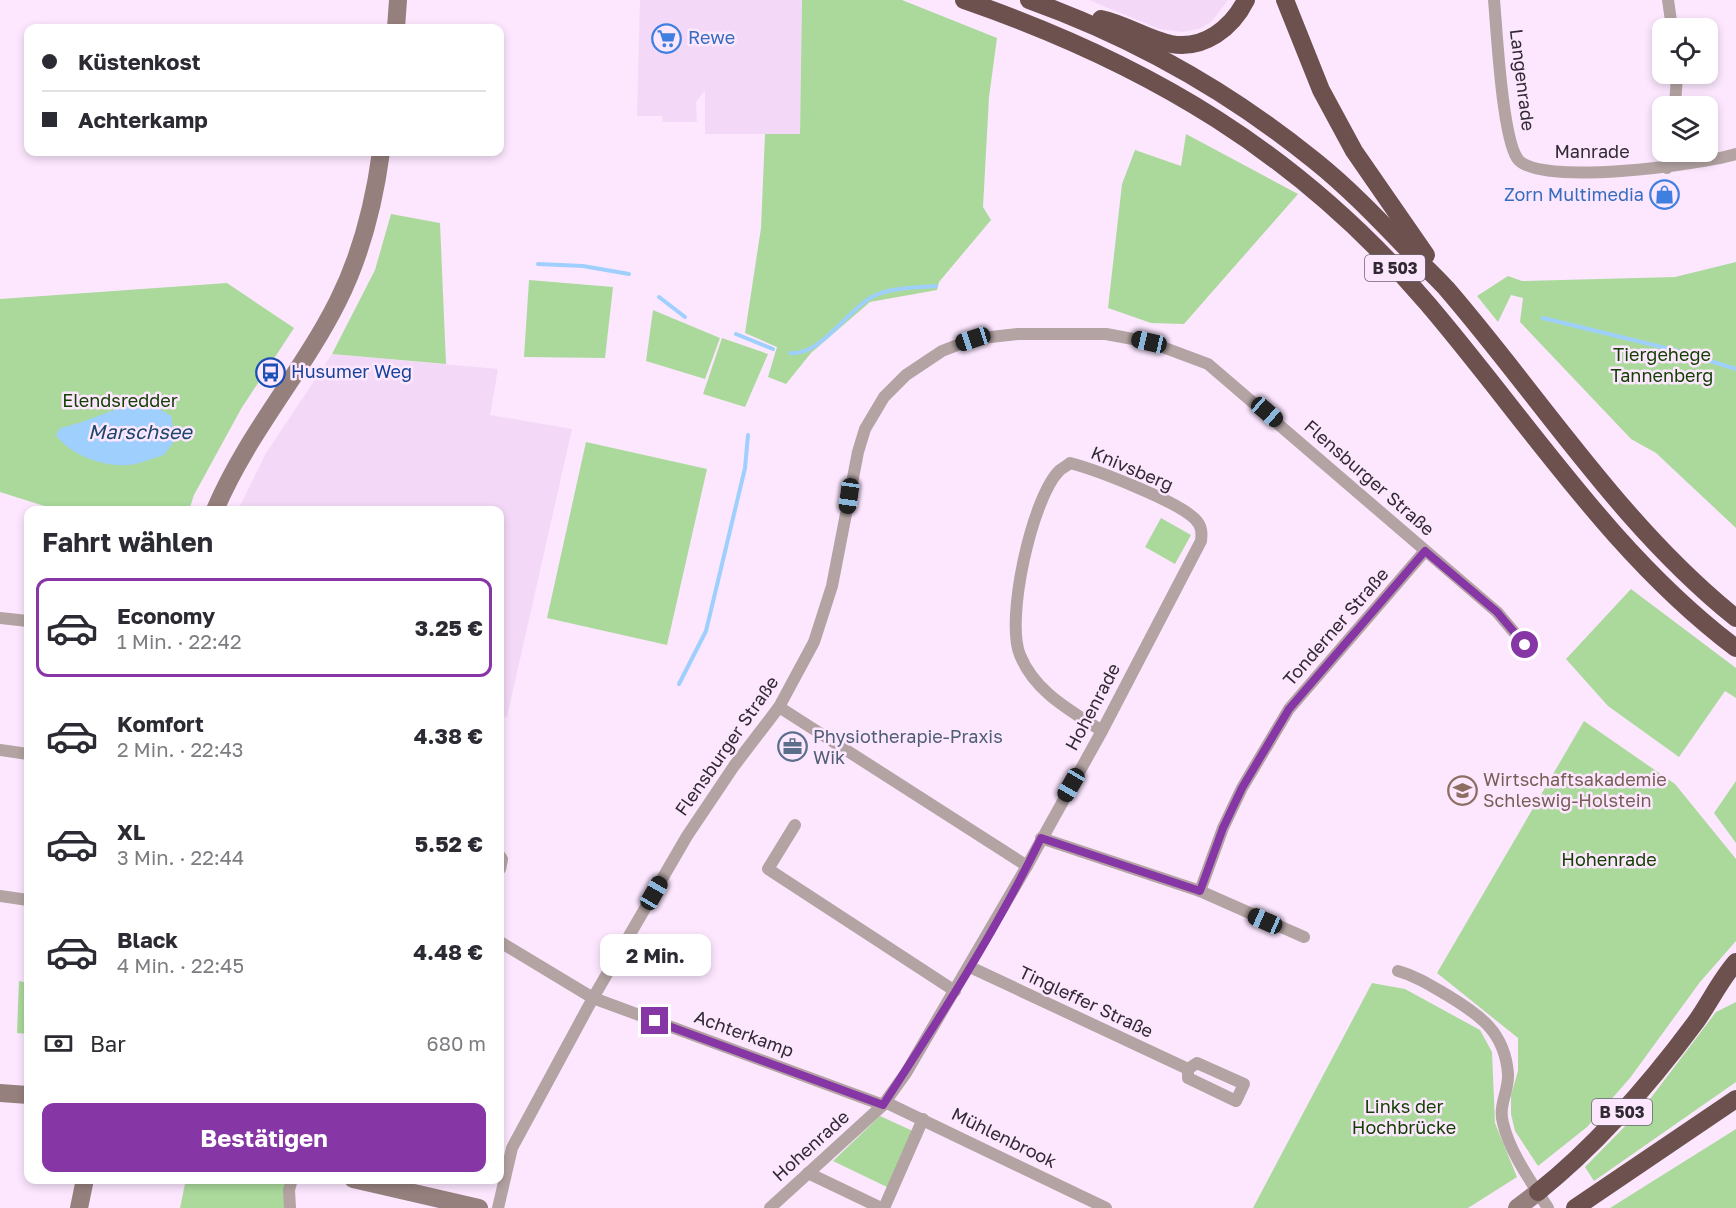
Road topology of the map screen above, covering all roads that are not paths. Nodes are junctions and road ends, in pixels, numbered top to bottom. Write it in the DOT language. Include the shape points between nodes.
graph roads {
  1 [pos="398,0"];
  2 [pos="964,0"];
  3 [pos="1029,0"];
  4 [pos="1246,0"];
  5 [pos="1285,0"];
  6 [pos="1494,0"];
  7 [pos="1668,0"];
  8 [pos="1058,11"];
  9 [pos="1671,18"];
  10 [pos="396,24"];
  11 [pos="1736,154"];
  12 [pos="380,156"];
  13 [pos="1520,162"];
  14 [pos="1667,162"];
  15 [pos="1667,168"];
  16 [pos="1444,285"];
  17 [pos="217,506"];
  18 [pos="1202,531"];
  19 [pos="1425,551"];
  20 [pos="0,618"];
  21 [pos="1736,618"];
  22 [pos="24,621"];
  23 [pos="1525,645"];
  24 [pos="1736,648"];
  25 [pos="779,707"];
  26 [pos="1102,731"];
  27 [pos="0,750"];
  28 [pos="24,753"];
  29 [pos="795,825"];
  30 [pos="1041,838"];
  31 [pos="1027,866"];
  32 [pos="1200,891"];
  33 [pos="0,896"];
  34 [pos="24,899"];
  35 [pos="1304,937"];
  36 [pos="504,944"];
  37 [pos="1736,962"];
  38 [pos="969,967"];
  39 [pos="1398,971"];
  40 [pos="1736,988"];
  41 [pos="955,991"];
  42 [pos="593,998"];
  43 [pos="1703,1012"];
  44 [pos="1188,1069"];
  45 [pos="0,1093"];
  46 [pos="24,1095"];
  47 [pos="1736,1099"];
  48 [pos="884,1103"];
  49 [pos="923,1119"];
  50 [pos="808,1173"];
  51 [pos="504,1182"];
  52 [pos="84,1184"];
  53 [pos="291,1184"];
  54 [pos="375,1184"];
  55 [pos="504,1184"];
  56 [pos="1538,1192"];
  57 [pos="79,1208"];
  58 [pos="290,1208"];
  59 [pos="479,1208"];
  60 [pos="498,1208"];
  61 [pos="770,1208"];
  62 [pos="882,1208"];
  63 [pos="1106,1208"];
  64 [pos="1517,1208"];
  65 [pos="1548,1208"];
  66 [pos="1575,1208"];
  1 -- 10 [label="main road"];
  2 -- 24 [label="highway, B 503" via="1137,71 1257,145 1306,184 1377,249 1427,303 1604,521 1672,592"];
  3 -- 8 [label="highway, B 503"];
  4 -- 8 [label="highway" via="1236,17 1218,33 1206,41 1186,44 1172,44 1105,20"];
  5 -- 16 [label="highway" via="1321,90 1354,151"];
  6 -- 13 [label="street, Langenrade" via="1509,130"];
  7 -- 9 [label="street"];
  8 -- 16 [label="highway, B 503" via="1142,49 1199,80 1264,123 1354,196"];
  11 -- 15 [label="street, Manrade"];
  12 -- 17 [label="main road" via="369,219 344,288 246,449"];
  13 -- 15 [label="street, Manrade" via="1546,170"];
  14 -- 15 [label="street"];
  16 -- 21 [label="highway, B 503" via="1624,507 1690,579"];
  18 -- 26 [label="street, Hohenrade" via="1201,541"];
  18 -- 26 [label="street, Knivsberg" via="1195,519 1180,510 1092,469 1070,463 1058,472 1043,499 1020,575 1016,623 1019,653 1046,692"];
  19 -- 23 [label="street, Flensburger Straße" via="1497,612"];
  19 -- 25 [label="street, Flensburger Straße" via="1208,364 1149,342 1106,334 1028,333 973,339 925,360 906,375 873,413 852,476 832,586 814,642"];
  19 -- 32 [label="street, Tonderner Straße" via="1289,709 1242,788"];
  20 -- 22 [label="street"];
  25 -- 31 [label="street"];
  25 -- 42 [label="street, Flensburger Straße" via="687,836"];
  26 -- 30 [label="street, Hohenrade"];
  27 -- 28 [label="street"];
  29 -- 41 [label="street" via="768,869"];
  30 -- 31 [label="street, Hohenrade"];
  30 -- 32 [label="street"];
  31 -- 38 [label="street, Hohenrade"];
  32 -- 35 [label="street"];
  33 -- 34 [label="street"];
  36 -- 42 [label="street, Achterkamp"];
  37 -- 43 [label="highway, B 503"];
  38 -- 41 [label="street, Hohenrade"];
  38 -- 44 [label="street, Tingleffer Straße"];
  39 -- 56 [label="street" via="1416,976 1479,1015 1499,1039 1508,1076 1501,1106 1503,1124"];
  40 -- 43 [label="highway"];
  41 -- 48 [label="street, Hohenrade"];
  42 -- 48 [label="street, Achterkamp"];
  42 -- 51 [label="street, Flensburger Straße" via="512,1148"];
  43 -- 56 [label="highway, B 503" via="1653,1077 1596,1141"];
  45 -- 46 [label="main road"];
  47 -- 66 [label="highway, B 503"];
  48 -- 49 [label="street, Mühlenbrook"];
  48 -- 50 [label="street, Hohenrade"];
  49 -- 62 [label="street"];
  49 -- 63 [label="street, Mühlenbrook"];
  50 -- 61 [label="street, Hohenrade"];
  50 -- 62 [label="street"];
  52 -- 57 [label="main road"];
  53 -- 58 [label="street"];
  54 -- 59 [label="main road"];
  55 -- 60 [label="street, Flensburger Straße"];
  56 -- 64 [label="main road"];
  56 -- 65 [label="street"];
}
